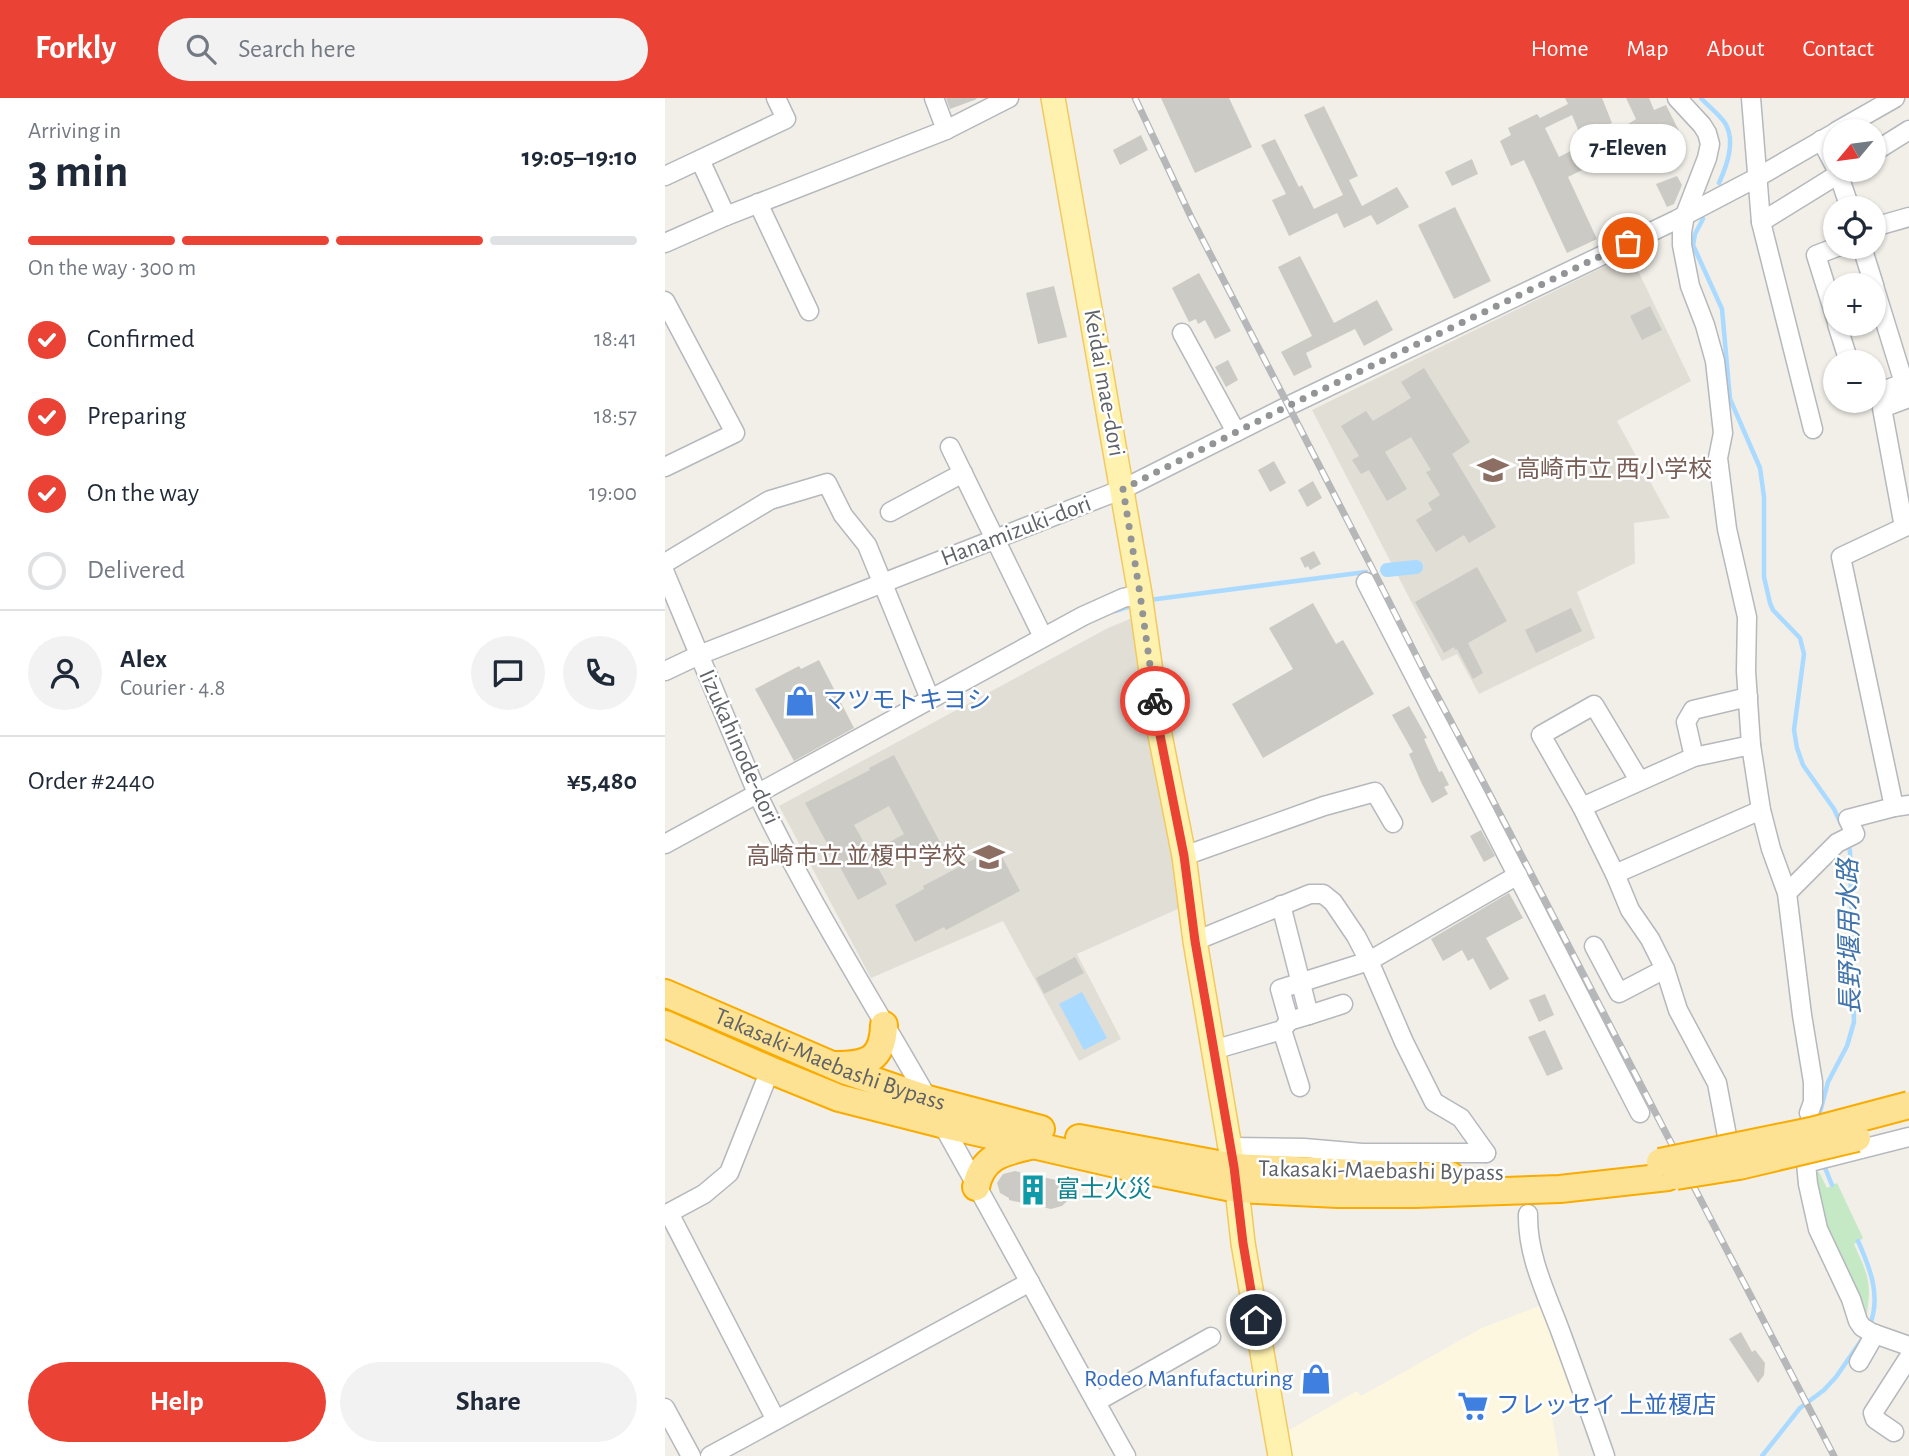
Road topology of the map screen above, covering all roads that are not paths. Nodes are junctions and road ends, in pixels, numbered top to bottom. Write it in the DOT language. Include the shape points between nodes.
graph roads {
  1 [pos="776,98"];
  2 [pos="934,98"];
  3 [pos="1009,98"];
  4 [pos="1053,98"];
  5 [pos="1677,98"];
  6 [pos="1751,98"];
  7 [pos="1895,98"];
  8 [pos="1858,119"];
  9 [pos="946,130"];
  10 [pos="1909,130"];
  11 [pos="1823,139"];
  12 [pos="1887,144"];
  13 [pos="700,160"];
  14 [pos="665,176"];
  15 [pos="1758,177"];
  16 [pos="1823,181"];
  17 [pos="758,203"];
  18 [pos="1700,207"];
  19 [pos="726,216"];
  20 [pos="1909,217"];
  21 [pos="1761,222"];
  22 [pos="1886,224"];
  23 [pos="665,243"];
  24 [pos="1823,252"];
  25 [pos="1823,274"];
  26 [pos="665,301"];
  27 [pos="809,311"];
  28 [pos="1182,333"];
  29 [pos="1886,334"];
  30 [pos="1886,390"];
  31 [pos="1909,398"];
  32 [pos="1813,429"];
  33 [pos="1236,432"];
  34 [pos="950,447"];
  35 [pos="665,467"];
  36 [pos="963,473"];
  37 [pos="1123,489"];
  38 [pos="890,512"];
  39 [pos="1906,526"];
  40 [pos="995,539"];
  41 [pos="665,563"];
  42 [pos="665,573"];
  43 [pos="1366,582"];
  44 [pos="882,583"];
  45 [pos="1140,594"];
  46 [pos="1043,637"];
  47 [pos="699,655"];
  48 [pos="665,671"];
  49 [pos="1748,697"];
  50 [pos="930,698"];
  51 [pos="1751,745"];
  52 [pos="1694,757"];
  53 [pos="1639,780"];
  54 [pos="757,793"];
  55 [pos="1901,806"];
  56 [pos="1582,807"];
  57 [pos="1761,810"];
  58 [pos="1392,823"];
  59 [pos="665,845"];
  60 [pos="1184,856"];
  61 [pos="1615,874"];
  62 [pos="1518,875"];
  63 [pos="1787,893"];
  64 [pos="1281,905"];
  65 [pos="1195,941"];
  66 [pos="1594,946"];
  67 [pos="1369,961"];
  68 [pos="1665,969"];
  69 [pos="1301,981"];
  70 [pos="665,993"];
  71 [pos="1343,1004"];
  72 [pos="1310,1016"];
  73 [pos="665,1024"];
  74 [pos="884,1025"];
  75 [pos="1286,1025"];
  76 [pos="1213,1050"];
  77 [pos="834,1066"];
  78 [pos="770,1070"];
  79 [pos="1300,1087"];
  80 [pos="928,1099"];
  81 [pos="1909,1105"];
  82 [pos="1640,1114"];
  83 [pos="1809,1114"];
  84 [pos="1909,1123"];
  85 [pos="941,1124"];
  86 [pos="1909,1137"];
  87 [pos="1035,1145"];
  88 [pos="1816,1161"];
  89 [pos="1233,1168"];
  90 [pos="1664,1169"];
  91 [pos="976,1187"];
  92 [pos="667,1214"];
  93 [pos="1528,1214"];
  94 [pos="1030,1282"];
  95 [pos="1870,1331"];
  96 [pos="1210,1337"];
  97 [pos="1909,1346"];
  98 [pos="1909,1357"];
  99 [pos="1859,1362"];
  100 [pos="1096,1402"];
  101 [pos="665,1408"];
  102 [pos="776,1420"];
  103 [pos="1893,1432"];
  104 [pos="691,1456"];
  105 [pos="711,1456"];
  106 [pos="1126,1456"];
  107 [pos="1280,1456"];
  108 [pos="1605,1456"];
  1 -- 13 [label="street" via="786,119"];
  2 -- 9 [label="street"];
  3 -- 9 [label="street"];
  4 -- 37 [label="main road, Keidai mae-dori"];
  5 -- 18 [label="street" via="1702,125 1710,144"];
  6 -- 15 [label="street"];
  7 -- 8 [label="street, Hanamizuki-dori"];
  9 -- 17 [label="street"];
  10 -- 12 [label="street"];
  11 -- 15 [label="street, Hanamizuki-dori"];
  13 -- 14 [label="street"];
  13 -- 19 [label="street"];
  15 -- 18 [label="street, Hanamizuki-dori"];
  15 -- 21 [label="street"];
  16 -- 21 [label="street"];
  17 -- 19 [label="street"];
  17 -- 27 [label="street"];
  18 -- 33 [label="street, Hanamizuki-dori"];
  18 -- 49 [label="street" via="1682,232 1683,258 1715,361 1723,433 1718,458 1727,529 1747,618"];
  19 -- 23 [label="street"];
  20 -- 22 [label="street"];
  21 -- 32 [label="street"];
  24 -- 25 [label="street" via="1816,255"];
  26 -- 35 [label="street" via="735,433"];
  28 -- 33 [label="street"];
  29 -- 30 [label="street" via="1905,383"];
  31 -- 39 [label="street" via="1882,408"];
  33 -- 37 [label="street, Hanamizuki-dori"];
  34 -- 36 [label="street"];
  36 -- 38 [label="street"];
  36 -- 40 [label="street"];
  37 -- 40 [label="street, Hanamizuki-dori"];
  37 -- 45 [label="main road, Keidai mae-dori"];
  39 -- 55 [label="street" via="1841,556"];
  40 -- 44 [label="street, Hanamizuki-dori"];
  40 -- 46 [label="street"];
  41 -- 44 [label="street" via="770,500 828,483 843,514 867,545"];
  42 -- 47 [label="street, Iizukahinode-dori"];
  43 -- 62 [label="street"];
  44 -- 47 [label="street, Hanamizuki-dori"];
  44 -- 50 [label="street"];
  45 -- 46 [label="street"];
  45 -- 60 [label="main road, Keidai mae-dori" via="1160,735"];
  46 -- 50 [label="street"];
  47 -- 48 [label="street, Hanamizuki-dori"];
  47 -- 54 [label="street, Iizukahinode-dori"];
  49 -- 51 [label="street"];
  49 -- 52 [label="street" via="1693,710 1686,722"];
  50 -- 54 [label="street"];
  51 -- 52 [label="street"];
  51 -- 57 [label="street"];
  52 -- 53 [label="street"];
  53 -- 56 [label="street"];
  53 -- 56 [label="street" via="1594,705 1541,735"];
  54 -- 59 [label="street"];
  54 -- 74 [label="street, Iizukahinode-dori"];
  55 -- 63 [label="street" via="1848,833"];
  56 -- 61 [label="street"];
  57 -- 61 [label="street"];
  57 -- 63 [label="street"];
  58 -- 60 [label="street" via="1375,792"];
  60 -- 65 [label="main road, Keidai mae-dori"];
  61 -- 68 [label="street"];
  62 -- 67 [label="street"];
  62 -- 82 [label="street"];
  63 -- 83 [label="street" via="1813,1082"];
  64 -- 65 [label="street"];
  64 -- 67 [label="street" via="1322,894 1341,913"];
  64 -- 69 [label="street"];
  65 -- 76 [label="main road, Keidai mae-dori"];
  66 -- 68 [label="street" via="1619,993"];
  67 -- 69 [label="street"];
  67 -- 89 [label="street" via="1434,1102 1461,1118 1486,1153 1362,1153 1304,1147"];
  68 -- 88 [label="street" via="1678,1010 1717,1083 1734,1173 1745,1176"];
  69 -- 72 [label="street"];
  69 -- 75 [label="street" via="1280,989"];
  70 -- 77 [label="highway, Takasaki-Maebashi Bypass"];
  71 -- 72 [label="street"];
  72 -- 75 [label="street"];
  73 -- 78 [label="highway, Takasaki-Maebashi Bypass"];
  74 -- 77 [label="highway" via="884,1038 871,1059"];
  74 -- 80 [label="street, Iizukahinode-dori"];
  75 -- 76 [label="street"];
  75 -- 79 [label="street"];
  76 -- 89 [label="main road, Keidai mae-dori"];
  77 -- 80 [label="highway, Takasaki-Maebashi Bypass"];
  78 -- 85 [label="highway, Takasaki-Maebashi Bypass" via="839,1098"];
  78 -- 92 [label="street" via="729,1173 704,1194"];
  80 -- 85 [label="street, Iizukahinode-dori"];
  80 -- 89 [label="highway, Takasaki-Maebashi Bypass" via="1070,1137"];
  81 -- 90 [label="highway, Takasaki-Maebashi Bypass, bridge"];
  84 -- 90 [label="highway, Takasaki-Maebashi Bypass, bridge" via="1752,1164"];
  85 -- 87 [label="highway, Takasaki-Maebashi Bypass"];
  85 -- 91 [label="street, Iizukahinode-dori"];
  86 -- 88 [label="street"];
  87 -- 89 [label="highway, Takasaki-Maebashi Bypass" via="1133,1168"];
  87 -- 91 [label="highway" via="993,1158 981,1170"];
  88 -- 95 [label="street" via="1808,1184 1818,1229 1858,1321"];
  89 -- 90 [label="highway, Takasaki-Maebashi Bypass" via="1418,1176"];
  89 -- 107 [label="main road, Keidai mae-dori"];
  91 -- 94 [label="street, Iizukahinode-dori"];
  92 -- 102 [label="street"];
  93 -- 108 [label="street" via="1539,1276"];
  94 -- 100 [label="street, Iizukahinode-dori"];
  94 -- 102 [label="street"];
  95 -- 97 [label="street"];
  95 -- 99 [label="street"];
  96 -- 100 [label="street"];
  98 -- 103 [label="street" via="1873,1413"];
  100 -- 106 [label="street, Iizukahinode-dori"];
  101 -- 104 [label="street"];
  102 -- 105 [label="street"];
}
